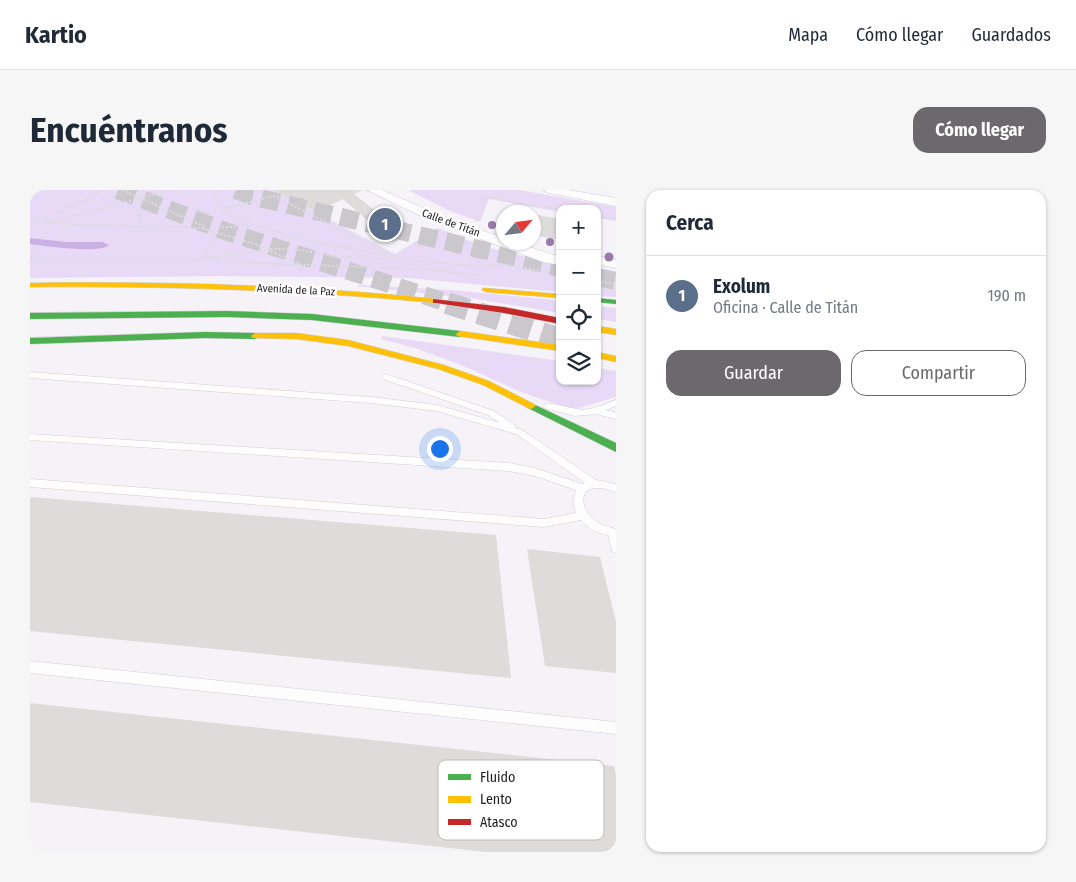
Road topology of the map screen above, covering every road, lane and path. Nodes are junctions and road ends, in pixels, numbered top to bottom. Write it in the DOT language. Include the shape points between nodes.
graph roads {
  1 [pos="104,190"];
  2 [pos="122,190"];
  3 [pos="170,190"];
  4 [pos="219,190"];
  5 [pos="373,190"];
  6 [pos="389,190"];
  7 [pos="549,190"];
  8 [pos="137,198"];
  9 [pos="616,202"];
  10 [pos="224,209"];
  11 [pos="556,209"];
  12 [pos="601,217"];
  13 [pos="30,219"];
  14 [pos="616,219"];
  15 [pos="42,220"];
  16 [pos="476,222"];
  17 [pos="48,223"];
  18 [pos="138,226"];
  19 [pos="257,226"];
  20 [pos="208,228"];
  21 [pos="211,230"];
  22 [pos="496,233"];
  23 [pos="43,237"];
  24 [pos="541,246"];
  25 [pos="37,247"];
  26 [pos="271,249"];
  27 [pos="266,250"];
  28 [pos="556,250"];
  29 [pos="208,256"];
  30 [pos="393,256"];
  31 [pos="204,257"];
  32 [pos="30,259"];
  33 [pos="556,260"];
  34 [pos="408,261"];
  35 [pos="601,261"];
  36 [pos="616,264"];
  37 [pos="304,265"];
  38 [pos="601,269"];
  39 [pos="541,272"];
  40 [pos="616,272"];
  41 [pos="492,276"];
  42 [pos="339,280"];
  43 [pos="601,282"];
  44 [pos="126,284"];
  45 [pos="616,284"];
  46 [pos="30,285"];
  47 [pos="470,288"];
  48 [pos="556,296"];
  49 [pos="30,297"];
  50 [pos="601,300"];
  51 [pos="616,302"];
  52 [pos="30,316"];
  53 [pos="556,321"];
  54 [pos="556,322"];
  55 [pos="601,330"];
  56 [pos="616,332"];
  57 [pos="30,341"];
  58 [pos="556,347"];
  59 [pos="601,356"];
  60 [pos="616,359"];
  61 [pos="30,376"];
  62 [pos="386,377"];
  63 [pos="520,399"];
  64 [pos="616,403"];
  65 [pos="598,411"];
  66 [pos="616,416"];
  67 [pos="519,432"];
  68 [pos="30,437"];
  69 [pos="616,448"];
  70 [pos="30,482"];
  71 [pos="594,484"];
  72 [pos="583,488"];
  73 [pos="616,488"];
  74 [pos="582,516"];
  75 [pos="614,533"];
  76 [pos="616,548"];
  77 [pos="30,667"];
  78 [pos="616,728"];
  1 -- 15 [label="path"];
  2 -- 8 [label="path"];
  3 -- 8 [label="path"];
  4 -- 10 [label="path" via="215,195"];
  5 -- 33 [label="street, Calle de Titán" via="433,217"];
  6 -- 22 [label="street, Calle de Titán"];
  7 -- 9 [label="street"];
  8 -- 17 [label="path"];
  8 -- 18 [label="path" via="140,203"];
  8 -- 20 [label="path"];
  10 -- 19 [label="path" via="232,217"];
  10 -- 30 [label="path" via="274,196"];
  11 -- 16 [label="path" via="486,197"];
  12 -- 14 [label="path"];
  13 -- 15 [label="path"];
  15 -- 17 [label="path"];
  17 -- 18 [label="path"];
  17 -- 23 [label="path" via="49,228"];
  18 -- 21 [label="path"];
  19 -- 20 [label="path"];
  19 -- 30 [label="path" via="306,240"];
  20 -- 21 [label="path"];
  21 -- 26 [label="path"];
  21 -- 31 [label="path" via="215,235"];
  24 -- 28 [label="street"];
  25 -- 32 [label="path"];
  26 -- 27 [label="path"];
  26 -- 34 [label="path"];
  27 -- 29 [label="path"];
  27 -- 37 [label="path"];
  29 -- 31 [label="path"];
  29 -- 37 [label="path" via="266,265"];
  30 -- 34 [label="path"];
  31 -- 32 [label="path" via="196,261"];
  34 -- 39 [label="path" via="496,264"];
  35 -- 36 [label="street"];
  37 -- 41 [label="path" via="437,269"];
  38 -- 40 [label="street"];
  42 -- 44 [label="highway" via="136,280"];
  43 -- 45 [label="path"];
  44 -- 46 [label="highway, Avenida de la Paz"];
  44 -- 53 [label="highway, Avenida de la Paz" via="377,295 484,306"];
  47 -- 48 [label="highway"];
  49 -- 54 [label="highway" via="274,296 438,308 524,321"];
  50 -- 51 [label="highway"];
  52 -- 58 [label="highway, Avenida de la Paz" via="227,314 312,317"];
  55 -- 56 [label="highway"];
  57 -- 63 [label="highway" via="204,335 305,337 348,343 441,367"];
  59 -- 60 [label="highway"];
  61 -- 67 [label="lane" via="371,400 437,408"];
  62 -- 67 [label="lane" via="491,412"];
  63 -- 65 [label="lane" via="581,415"];
  63 -- 69 [label="highway"];
  64 -- 65 [label="lane"];
  65 -- 66 [label="lane"];
  67 -- 71 [label="lane"];
  68 -- 72 [label="lane" via="509,467"];
  70 -- 74 [label="lane" via="544,522"];
  71 -- 72 [label="lane"];
  71 -- 73 [label="lane"];
  72 -- 74 [label="lane" via="577,502"];
  74 -- 75 [label="lane" via="590,524"];
  75 -- 76 [label="lane"];
  77 -- 78 [label="lane"];
}
